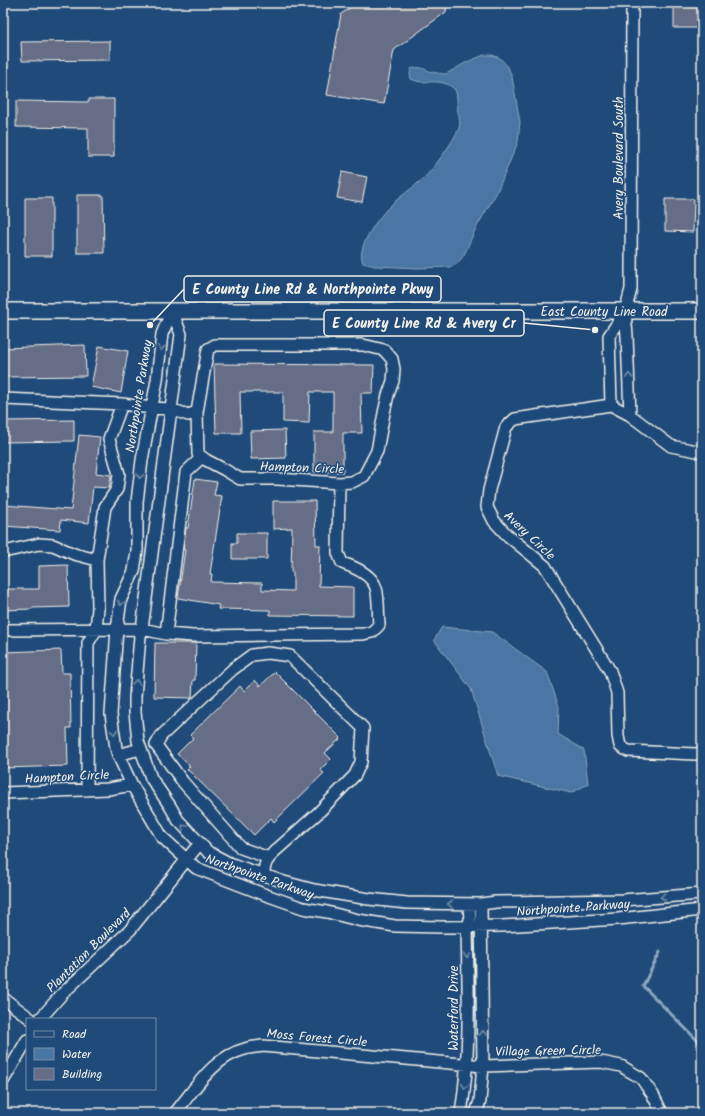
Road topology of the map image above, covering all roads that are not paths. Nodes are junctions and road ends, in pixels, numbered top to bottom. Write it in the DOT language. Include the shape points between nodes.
graph roads {
  1 [pos="632,3"];
  2 [pos="3,311"];
  3 [pos="172,311"];
  4 [pos="702,311"];
  5 [pos="624,312"];
  6 [pos="3,399"];
  7 [pos="122,404"];
  8 [pos="611,405"];
  9 [pos="151,408"];
  10 [pos="170,409"];
  11 [pos="196,412"];
  12 [pos="630,414"];
  13 [pos="702,452"];
  14 [pos="202,457"];
  15 [pos="339,483"];
  16 [pos="3,551"];
  17 [pos="97,560"];
  18 [pos="117,629"];
  19 [pos="142,629"];
  20 [pos="3,630"];
  21 [pos="96,630"];
  22 [pos="166,634"];
  23 [pos="140,749"];
  24 [pos="702,753"];
  25 [pos="118,755"];
  26 [pos="132,785"];
  27 [pos="87,790"];
  28 [pos="3,793"];
  29 [pos="200,844"];
  30 [pos="269,858"];
  31 [pos="187,860"];
  32 [pos="264,876"];
  33 [pos="702,894"];
  34 [pos="685,895"];
  35 [pos="469,904"];
  36 [pos="481,904"];
  37 [pos="702,910"];
  38 [pos="687,912"];
  39 [pos="482,926"];
  40 [pos="467,927"];
  41 [pos="468,974"];
  42 [pos="482,974"];
  43 [pos="3,998"];
  44 [pos="30,1018"];
  45 [pos="41,1018"];
  46 [pos="26,1042"];
  47 [pos="466,1064"];
  48 [pos="483,1066"];
  49 [pos="3,1081"];
  50 [pos="175,1113"];
  51 [pos="461,1113"];
  52 [pos="476,1113"];
  53 [pos="662,1113"];
  1 -- 5 [label="street, Avery Boulevard South" via="631,289"];
  2 -- 3 [label="main road, East County Line Road"];
  3 -- 5 [label="main road, East County Line Road"];
  3 -- 9 [label="street, Northpointe Parkway, one-way" via="162,334"];
  3 -- 10 [label="street, Northpointe Parkway" via="181,334"];
  4 -- 5 [label="main road, East County Line Road"];
  5 -- 8 [label="street" via="609,336"];
  12 -- 5 [label="street, one-way"];
  6 -- 7 [label="street"];
  7 -- 9 [label="street"];
  7 -- 17 [label="street" via="110,439 119,474 117,489 105,507"];
  8 -- 12 [label="street"];
  8 -- 24 [label="street, Avery Circle" via="515,419 506,427 488,490 487,507 494,521 507,535 545,566 610,671 617,693 620,746 628,752"];
  9 -- 10 [label="street"];
  9 -- 18 [label="street, Northpointe Parkway, one-way" via="137,502 134,571 121,599"];
  10 -- 11 [label="street" via="188,414"];
  10 -- 19 [label="street, Northpointe Parkway"];
  11 -- 14 [label="street, Hampton Circle" via="198,454"];
  11 -- 15 [label="street, Hampton Circle" via="208,349 215,345 363,344 384,350 392,359 394,370 377,451 364,476 352,482"];
  12 -- 13 [label="street" via="671,446"];
  14 -- 15 [label="street, Hampton Circle" via="240,479"];
  14 -- 22 [label="street" via="186,472"];
  15 -- 22 [label="street" via="338,553 342,563 354,566 368,575 376,587 379,625 372,632 282,636"];
  16 -- 17 [label="street" via="39,544 54,545"];
  17 -- 21 [label="street"];
  18 -- 19 [label="street"];
  18 -- 21 [label="street"];
  18 -- 25 [label="street, Northpointe Parkway, one-way" via="111,714"];
  19 -- 22 [label="street"];
  23 -- 19 [label="street, Northpointe Parkway, one-way" via="135,712"];
  20 -- 21 [label="street"];
  21 -- 27 [label="street" via="88,643"];
  23 -- 25 [label="street"];
  29 -- 23 [label="street, Northpointe Parkway, one-way" via="178,820 151,778"];
  25 -- 26 [label="street, Northpointe Parkway"];
  26 -- 27 [label="street, Hampton Circle"];
  26 -- 31 [label="street, Northpointe Parkway" via="162,836"];
  27 -- 28 [label="street, Hampton Circle"];
  29 -- 31 [label="street, Plantation Boulevard"];
  29 -- 32 [label="street, Northpointe Parkway" via="208,852 229,863"];
  30 -- 30 [label="street" via="356,774 361,762 363,728 290,656 268,653 252,655 233,669 161,736 156,745 183,782 241,848"];
  30 -- 32 [label="street" via="264,864"];
  31 -- 40 [label="street, Northpointe Parkway" via="196,868 303,908 396,926"];
  31 -- 45 [label="street, Plantation Boulevard" via="130,930 62,994"];
  35 -- 32 [label="street, Northpointe Parkway, one-way" via="407,903 369,899 314,890"];
  33 -- 34 [label="street, Northpointe Parkway"];
  34 -- 36 [label="street, Northpointe Parkway, one-way" via="578,902"];
  34 -- 38 [label="street"];
  35 -- 36 [label="street, Northpointe Parkway"];
  35 -- 40 [label="street, Waterford Drive" via="470,921"];
  36 -- 39 [label="street"];
  37 -- 38 [label="street, Northpointe Parkway"];
  38 -- 39 [label="street, Northpointe Parkway" via="618,919"];
  39 -- 40 [label="street, Northpointe Parkway"];
  39 -- 42 [label="street"];
  40 -- 41 [label="street, Waterford Drive, one-way"];
  41 -- 42 [label="street"];
  41 -- 47 [label="street, Waterford Drive"];
  48 -- 42 [label="street, one-way"];
  43 -- 44 [label="street"];
  46 -- 49 [label="street"];
  47 -- 48 [label="street, Moss Forest Circle"];
  47 -- 50 [label="street, Moss Forest Circle" via="280,1046 244,1049 227,1056 212,1068"];
  47 -- 51 [label="street, Waterford Drive, one-way"];
  48 -- 52 [label="street" via="480,1101"];
  48 -- 53 [label="street, Village Green Circle" via="601,1062 621,1066 641,1078"];
}
